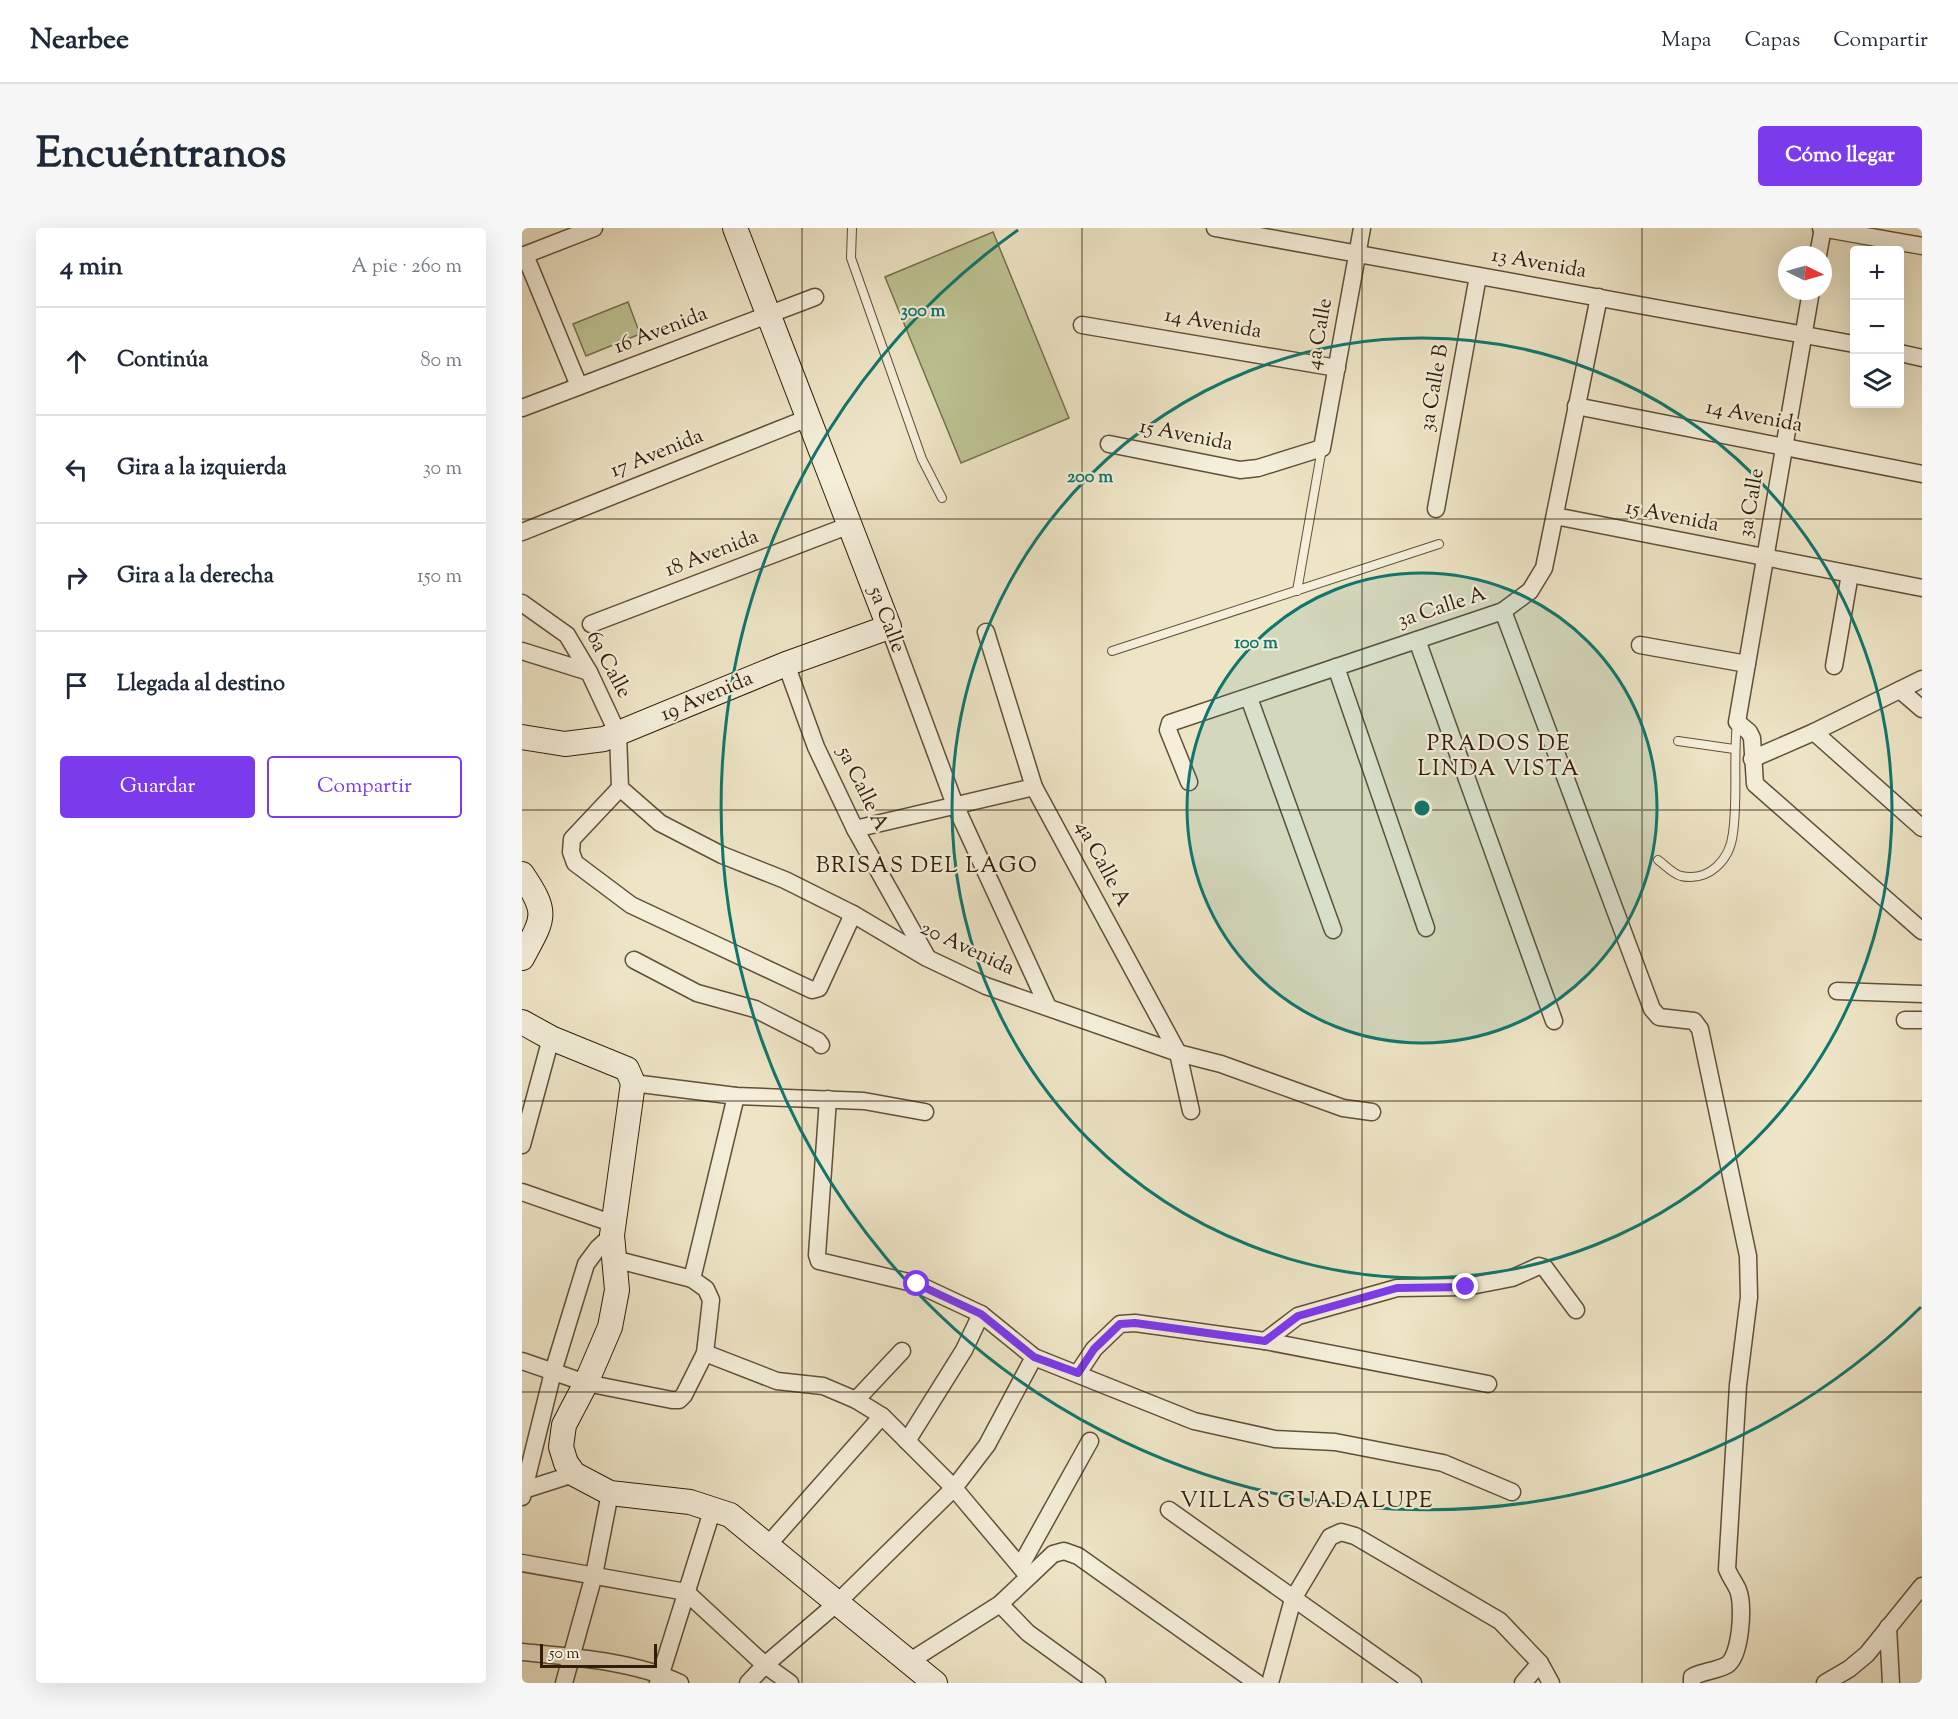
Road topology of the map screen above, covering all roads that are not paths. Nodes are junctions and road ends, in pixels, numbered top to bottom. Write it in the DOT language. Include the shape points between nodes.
graph roads {
  1 [pos="735,228"];
  2 [pos="852,228"];
  3 [pos="1215,228"];
  4 [pos="1362,228"];
  5 [pos="1822,228"];
  6 [pos="582,229"];
  7 [pos="1819,246"];
  8 [pos="1922,246"];
  9 [pos="1357,254"];
  10 [pos="524,255"];
  11 [pos="1479,276"];
  12 [pos="815,297"];
  13 [pos="1599,297"];
  14 [pos="1809,300"];
  15 [pos="768,314"];
  16 [pos="1082,325"];
  17 [pos="1803,334"];
  18 [pos="1850,343"];
  19 [pos="1904,354"];
  20 [pos="1922,358"];
  21 [pos="1337,368"];
  22 [pos="579,386"];
  23 [pos="1576,406"];
  24 [pos="522,408"];
  25 [pos="808,418"];
  26 [pos="1109,444"];
  27 [pos="1785,446"];
  28 [pos="1322,448"];
  29 [pos="1922,474"];
  30 [pos="942,498"];
  31 [pos="1436,509"];
  32 [pos="1555,516"];
  33 [pos="850,525"];
  34 [pos="522,532"];
  35 [pos="1439,544"];
  36 [pos="1766,558"];
  37 [pos="1850,574"];
  38 [pos="1922,588"];
  39 [pos="1297,591"];
  40 [pos="522,603"];
  41 [pos="1503,611"];
  42 [pos="591,624"];
  43 [pos="889,627"];
  44 [pos="986,632"];
  45 [pos="1417,640"];
  46 [pos="1640,645"];
  47 [pos="522,651"];
  48 [pos="1112,651"];
  49 [pos="786,664"];
  50 [pos="1747,664"];
  51 [pos="1834,666"];
  52 [pos="1336,667"];
  53 [pos="589,672"];
  54 [pos="1922,679"];
  55 [pos="1900,690"];
  56 [pos="1249,698"];
  57 [pos="1922,709"];
  58 [pos="1737,722"];
  59 [pos="1814,732"];
  60 [pos="618,734"];
  61 [pos="522,737"];
  62 [pos="1678,741"];
  63 [pos="1734,749"];
  64 [pos="1752,759"];
  65 [pos="1189,782"];
  66 [pos="1034,787"];
  67 [pos="620,788"];
  68 [pos="955,805"];
  69 [pos="1922,828"];
  70 [pos="855,829"];
  71 [pos="1658,860"];
  72 [pos="522,874"];
  73 [pos="853,914"];
  74 [pos="1426,928"];
  75 [pos="1333,930"];
  76 [pos="1922,931"];
  77 [pos="522,958"];
  78 [pos="927,958"];
  79 [pos="634,960"];
  80 [pos="1837,991"];
  81 [pos="1922,994"];
  82 [pos="1048,1007"];
  83 [pos="522,1022"];
  84 [pos="1554,1022"];
  85 [pos="551,1038"];
  86 [pos="821,1045"];
  87 [pos="1178,1053"];
  88 [pos="633,1083"];
  89 [pos="736,1096"];
  90 [pos="828,1099"];
  91 [pos="1191,1111"];
  92 [pos="926,1112"];
  93 [pos="1372,1112"];
  94 [pos="522,1145"];
  95 [pos="522,1192"];
  96 [pos="613,1230"];
  97 [pos="614,1259"];
  98 [pos="692,1279"];
  99 [pos="1576,1310"];
  100 [pos="981,1314"];
  101 [pos="1265,1341"];
  102 [pos="902,1351"];
  103 [pos="705,1353"];
  104 [pos="1034,1357"];
  105 [pos="522,1361"];
  106 [pos="553,1372"];
  107 [pos="1078,1373"];
  108 [pos="586,1383"];
  109 [pos="1488,1384"];
  110 [pos="856,1400"];
  111 [pos="882,1416"];
  112 [pos="907,1441"];
  113 [pos="1090,1441"];
  114 [pos="574,1474"];
  115 [pos="954,1488"];
  116 [pos="1512,1492"];
  117 [pos="523,1493"];
  118 [pos="610,1493"];
  119 [pos="713,1508"];
  120 [pos="1169,1510"];
  121 [pos="767,1546"];
  122 [pos="522,1563"];
  123 [pos="1024,1571"];
  124 [pos="594,1575"];
  125 [pos="1922,1586"];
  126 [pos="686,1592"];
  127 [pos="1293,1599"];
  128 [pos="1000,1604"];
  129 [pos="836,1605"];
  130 [pos="1888,1626"];
  131 [pos="522,1652"];
  132 [pos="573,1657"];
  133 [pos="907,1663"];
  134 [pos="1540,1664"];
  135 [pos="765,1665"];
  136 [pos="660,1679"];
  137 [pos="564,1683"];
  138 [pos="680,1683"];
  139 [pos="748,1683"];
  140 [pos="790,1683"];
  141 [pos="935,1683"];
  142 [pos="1097,1683"];
  143 [pos="1257,1683"];
  144 [pos="1270,1683"];
  145 [pos="1413,1683"];
  146 [pos="1523,1683"];
  147 [pos="1551,1683"];
  148 [pos="1692,1683"];
  149 [pos="1825,1683"];
  150 [pos="1891,1683"];
  1 -- 15 [label="street, 5a Calle"];
  2 -- 30 [label="lane" via="851,258 922,459"];
  3 -- 9 [label="street, 13 Avenida"];
  4 -- 9 [label="street, 4a Calle"];
  5 -- 7 [label="street"];
  5 -- 8 [label="street"];
  6 -- 10 [label="street"];
  9 -- 11 [label="street, 13 Avenida"];
  9 -- 21 [label="street, 4a Calle"];
  10 -- 22 [label="street"];
  11 -- 13 [label="street, 13 Avenida"];
  11 -- 31 [label="street, 3a Calle B"];
  12 -- 15 [label="street, 16 Avenida"];
  13 -- 17 [label="street, 13 Avenida"];
  13 -- 23 [label="street, 3a Calle A"];
  14 -- 17 [label="street, 3a Calle"];
  15 -- 22 [label="street, 16 Avenida"];
  15 -- 25 [label="street, 5a Calle"];
  16 -- 21 [label="street, 14 Avenida"];
  17 -- 18 [label="street, 13 Avenida"];
  17 -- 27 [label="street, 3a Calle"];
  19 -- 20 [label="street"];
  21 -- 28 [label="street, 4a Calle"];
  22 -- 24 [label="street, 16 Avenida"];
  23 -- 27 [label="street, 14 Avenida"];
  23 -- 32 [label="street, 3a Calle A"];
  25 -- 33 [label="street, 5a Calle"];
  25 -- 34 [label="street, 17 Avenida"];
  26 -- 28 [label="street, 15 Avenida" via="1240,470"];
  27 -- 29 [label="street, 14 Avenida"];
  27 -- 36 [label="street, 3a Calle"];
  28 -- 39 [label="lane"];
  32 -- 36 [label="street, 15 Avenida"];
  32 -- 41 [label="street, 3a Calle A" via="1544,568 1530,591"];
  33 -- 42 [label="street, 18 Avenida"];
  33 -- 43 [label="street, 5a Calle"];
  35 -- 39 [label="lane"];
  36 -- 37 [label="street, 15 Avenida"];
  36 -- 50 [label="street, 3a Calle"];
  37 -- 38 [label="street, 15 Avenida"];
  37 -- 51 [label="street"];
  39 -- 48 [label="lane"];
  40 -- 53 [label="street, 6a Calle" via="567,635"];
  41 -- 45 [label="street, 3a Calle A"];
  41 -- 148 [label="street" via="1652,1009 1659,1017 1694,1021 1700,1029 1748,1256 1749,1297 1738,1385 1727,1569 1741,1605 1738,1646 1734,1659 1726,1666 1701,1672 1692,1677"];
  43 -- 49 [label="street, 19 Avenida"];
  43 -- 68 [label="street, 5a Calle"];
  44 -- 66 [label="street, 4a Calle A"];
  45 -- 52 [label="street, 3a Calle A"];
  45 -- 84 [label="street"];
  46 -- 50 [label="street"];
  47 -- 53 [label="street"];
  49 -- 60 [label="street, 19 Avenida"];
  49 -- 70 [label="street, 5a Calle A" via="816,747"];
  50 -- 58 [label="street, 3a Calle"];
  52 -- 56 [label="street, 3a Calle A"];
  52 -- 74 [label="street"];
  53 -- 60 [label="street, 6a Calle"];
  54 -- 55 [label="street"];
  55 -- 57 [label="street"];
  55 -- 59 [label="street"];
  56 -- 65 [label="street, 3a Calle A" via="1170,723 1167,730"];
  56 -- 75 [label="street"];
  58 -- 63 [label="lane"];
  58 -- 64 [label="street" via="1752,738"];
  59 -- 64 [label="street"];
  59 -- 69 [label="street"];
  60 -- 61 [label="street, 19 Avenida" via="578,744"];
  60 -- 67 [label="street"];
  62 -- 63 [label="lane"];
  63 -- 71 [label="lane" via="1734,835 1723,863 1706,875 1680,876"];
  64 -- 76 [label="street" via="1755,784"];
  66 -- 68 [label="street"];
  66 -- 87 [label="street, 4a Calle A"];
  67 -- 73 [label="street, 20 Avenida" via="660,823"];
  67 -- 73 [label="street" via="572,839 571,852 575,863 631,905 812,990 819,988"];
  68 -- 70 [label="street"];
  68 -- 82 [label="street, 5a Calle"];
  70 -- 78 [label="street, 5a Calle A"];
  72 -- 77 [label="street" via="540,902 541,916"];
  73 -- 78 [label="street, 20 Avenida"];
  78 -- 82 [label="street, 20 Avenida" via="986,986"];
  79 -- 86 [label="street" via="696,993 755,1009"];
  80 -- 81 [label="street"];
  82 -- 87 [label="street, 20 Avenida"];
  83 -- 85 [label="street"];
  85 -- 88 [label="street" via="627,1069"];
  85 -- 94 [label="street"];
  87 -- 91 [label="street, 4a Calle A"];
  87 -- 93 [label="street, 20 Avenida" via="1221,1064 1343,1108"];
  88 -- 89 [label="street"];
  88 -- 96 [label="street"];
  89 -- 90 [label="street"];
  89 -- 98 [label="street"];
  90 -- 92 [label="street"];
  90 -- 100 [label="street" via="819,1261 917,1284"];
  95 -- 96 [label="street"];
  96 -- 97 [label="street"];
  96 -- 106 [label="street" via="586,1264"];
  97 -- 98 [label="street"];
  97 -- 108 [label="street" via="617,1290 610,1327"];
  98 -- 103 [label="street" via="706,1289 711,1299"];
  99 -- 101 [label="street" via="1545,1268 1539,1266 1512,1278 1466,1287 1397,1288 1298,1316"];
  100 -- 104 [label="street"];
  100 -- 112 [label="street" via="964,1350"];
  101 -- 107 [label="street" via="1120,1324 1094,1349"];
  101 -- 109 [label="street"];
  102 -- 110 [label="street"];
  103 -- 108 [label="street" via="679,1400"];
  103 -- 110 [label="street" via="777,1381 823,1386"];
  104 -- 107 [label="street"];
  104 -- 115 [label="street" via="987,1445"];
  105 -- 106 [label="street"];
  106 -- 108 [label="street"];
  106 -- 117 [label="street"];
  107 -- 116 [label="street" via="1194,1421 1275,1439 1335,1442 1443,1462"];
  108 -- 114 [label="street" via="564,1425 561,1447"];
  110 -- 111 [label="street"];
  111 -- 112 [label="street"];
  111 -- 121 [label="street"];
  112 -- 115 [label="street"];
  113 -- 123 [label="street"];
  114 -- 117 [label="street"];
  114 -- 118 [label="street"];
  115 -- 123 [label="street"];
  115 -- 129 [label="street"];
  118 -- 119 [label="street"];
  118 -- 124 [label="street"];
  119 -- 121 [label="street" via="730,1515"];
  119 -- 126 [label="street"];
  120 -- 127 [label="street"];
  121 -- 129 [label="street"];
  122 -- 124 [label="street"];
  123 -- 128 [label="street"];
  123 -- 143 [label="street" via="1053,1554 1064,1551 1078,1556"];
  124 -- 126 [label="street"];
  124 -- 132 [label="street"];
  125 -- 130 [label="street"];
  126 -- 135 [label="street"];
  126 -- 136 [label="street"];
  127 -- 134 [label="street" via="1330,1536 1341,1532 1500,1621"];
  127 -- 144 [label="street"];
  127 -- 145 [label="street"];
  128 -- 133 [label="street"];
  128 -- 142 [label="street" via="1028,1633"];
  129 -- 133 [label="street"];
  129 -- 135 [label="street"];
  130 -- 149 [label="street" via="1867,1654"];
  130 -- 150 [label="street"];
  131 -- 132 [label="street"];
  132 -- 136 [label="street"];
  132 -- 137 [label="street"];
  133 -- 141 [label="street"];
  134 -- 146 [label="street"];
  134 -- 147 [label="street"];
  135 -- 139 [label="street"];
  135 -- 140 [label="street"];
  136 -- 138 [label="street"];
}
